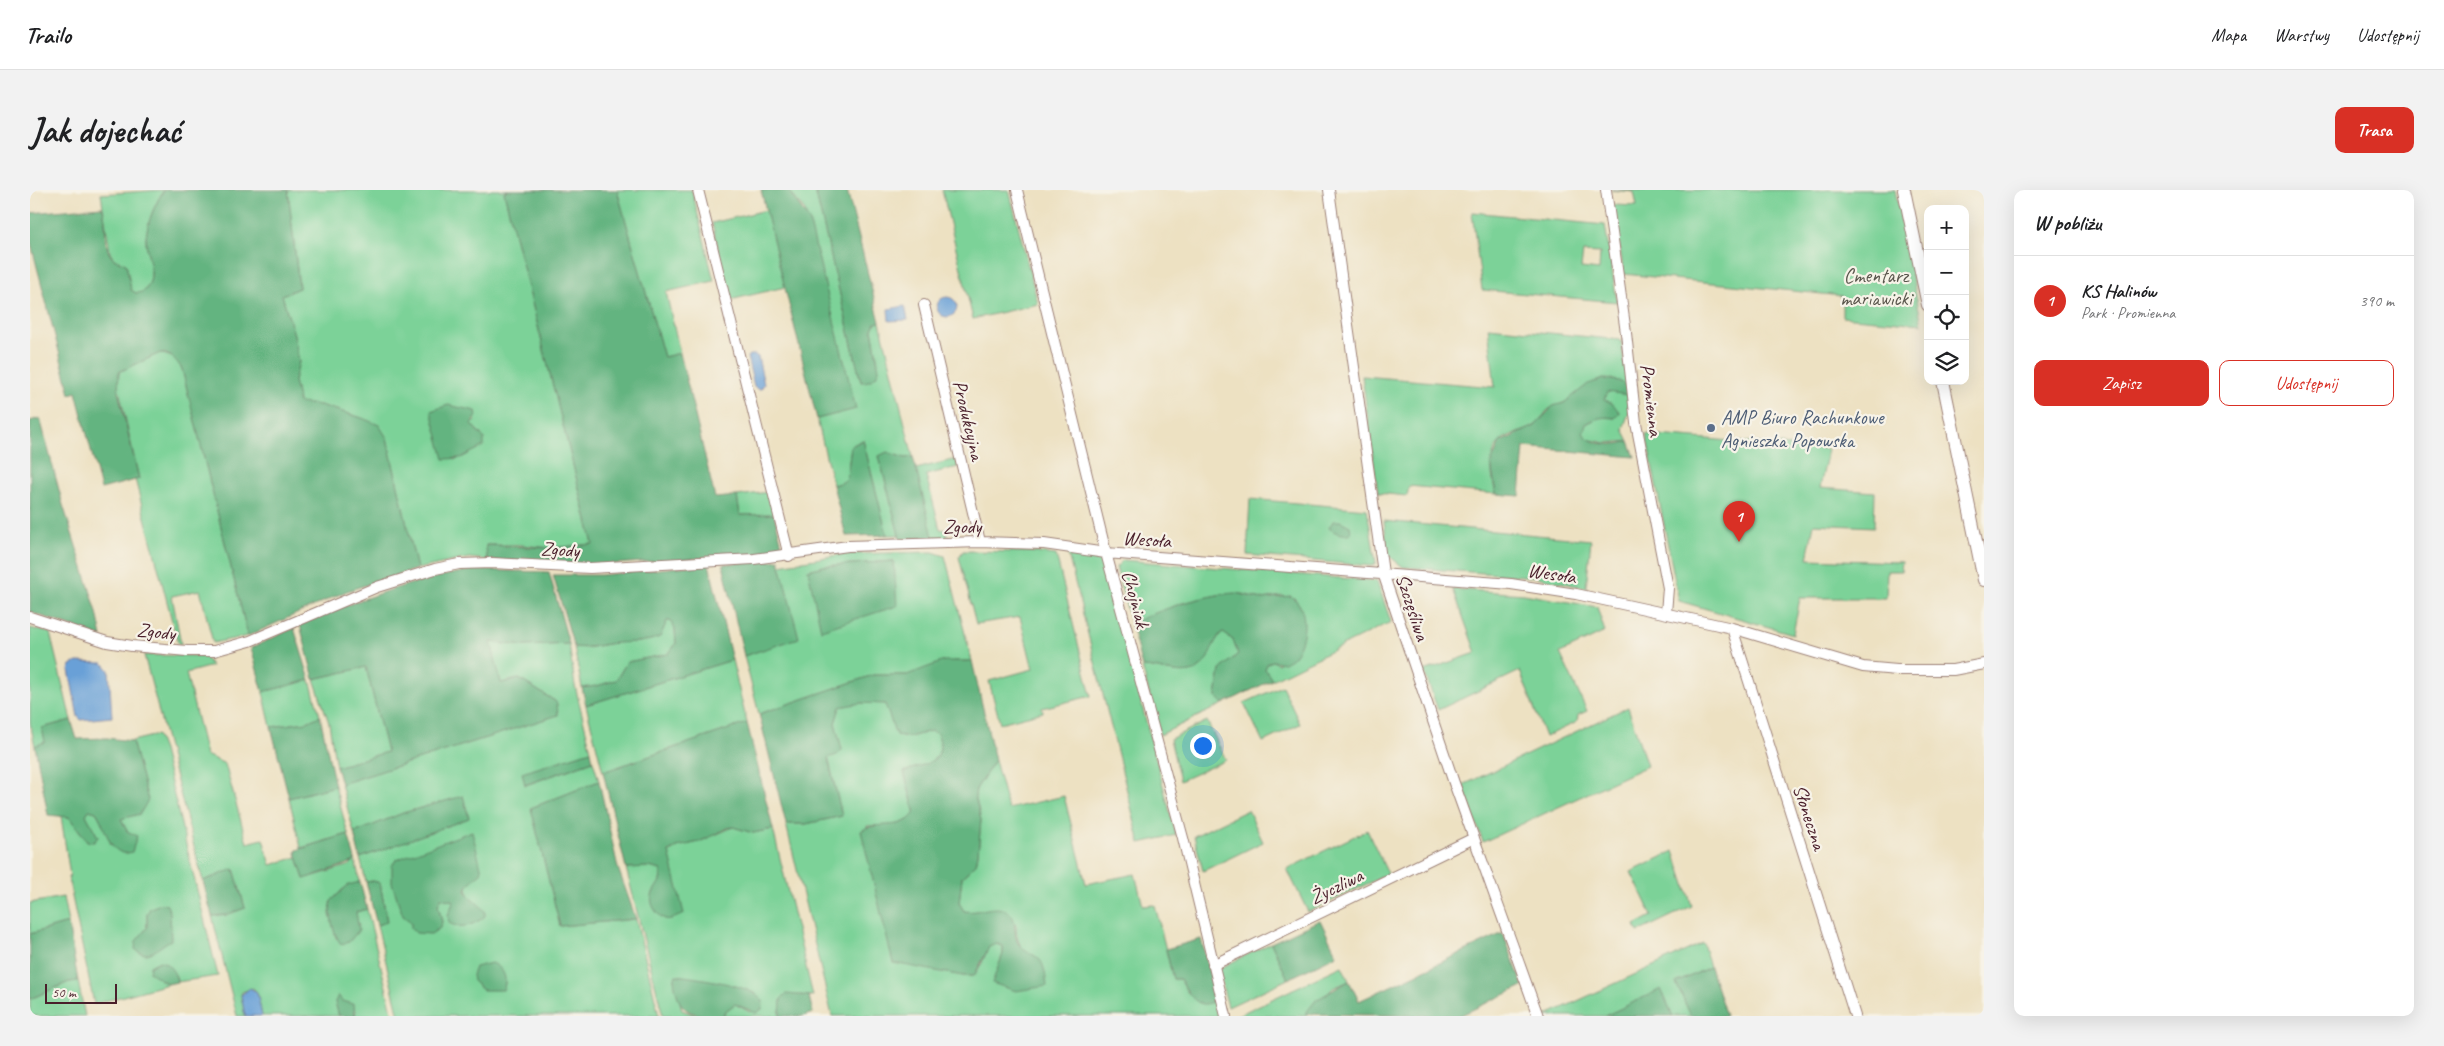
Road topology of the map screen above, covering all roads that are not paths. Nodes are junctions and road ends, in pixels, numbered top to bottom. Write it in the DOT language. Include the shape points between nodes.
graph roads {
  1 [pos="698,190"];
  2 [pos="1016,190"];
  3 [pos="1329,190"];
  4 [pos="1606,190"];
  5 [pos="1904,190"];
  6 [pos="1926,295"];
  7 [pos="924,305"];
  8 [pos="1944,385"];
  9 [pos="980,542"];
  10 [pos="1106,553"];
  11 [pos="789,556"];
  12 [pos="1382,573"];
  13 [pos="1984,580"];
  14 [pos="1666,613"];
  15 [pos="30,617"];
  16 [pos="1732,628"];
  17 [pos="1984,664"];
  18 [pos="1474,838"];
  19 [pos="1213,965"];
  20 [pos="1226,1016"];
  21 [pos="1538,1016"];
  22 [pos="1855,1016"];
  1 -- 11 [label="street"];
  2 -- 10 [label="street, Chojniak"];
  3 -- 12 [label="street, Szczęśliwa"];
  4 -- 14 [label="street, Promienna" via="1636,424 1668,588"];
  5 -- 6 [label="street"];
  7 -- 9 [label="street, Produkcyjna"];
  8 -- 13 [label="street"];
  9 -- 10 [label="street, Zgody" via="1044,544"];
  9 -- 11 [label="street, Zgody" via="848,546"];
  10 -- 12 [label="street, Wesoła"];
  10 -- 19 [label="street, Chojniak" via="1183,838"];
  11 -- 15 [label="street, Zgody" via="590,568 459,564 376,587 250,641 214,651 107,642"];
  12 -- 14 [label="street, Wesoła" via="1510,584"];
  12 -- 18 [label="street, Szczęśliwa"];
  14 -- 16 [label="street, Wesoła"];
  16 -- 17 [label="street, Wesoła" via="1863,667 1953,670"];
  16 -- 22 [label="street, Słoneczna"];
  18 -- 19 [label="street, Życzliwa"];
  18 -- 21 [label="street, Szczęśliwa"];
  19 -- 20 [label="street, Chojniak"];
}
